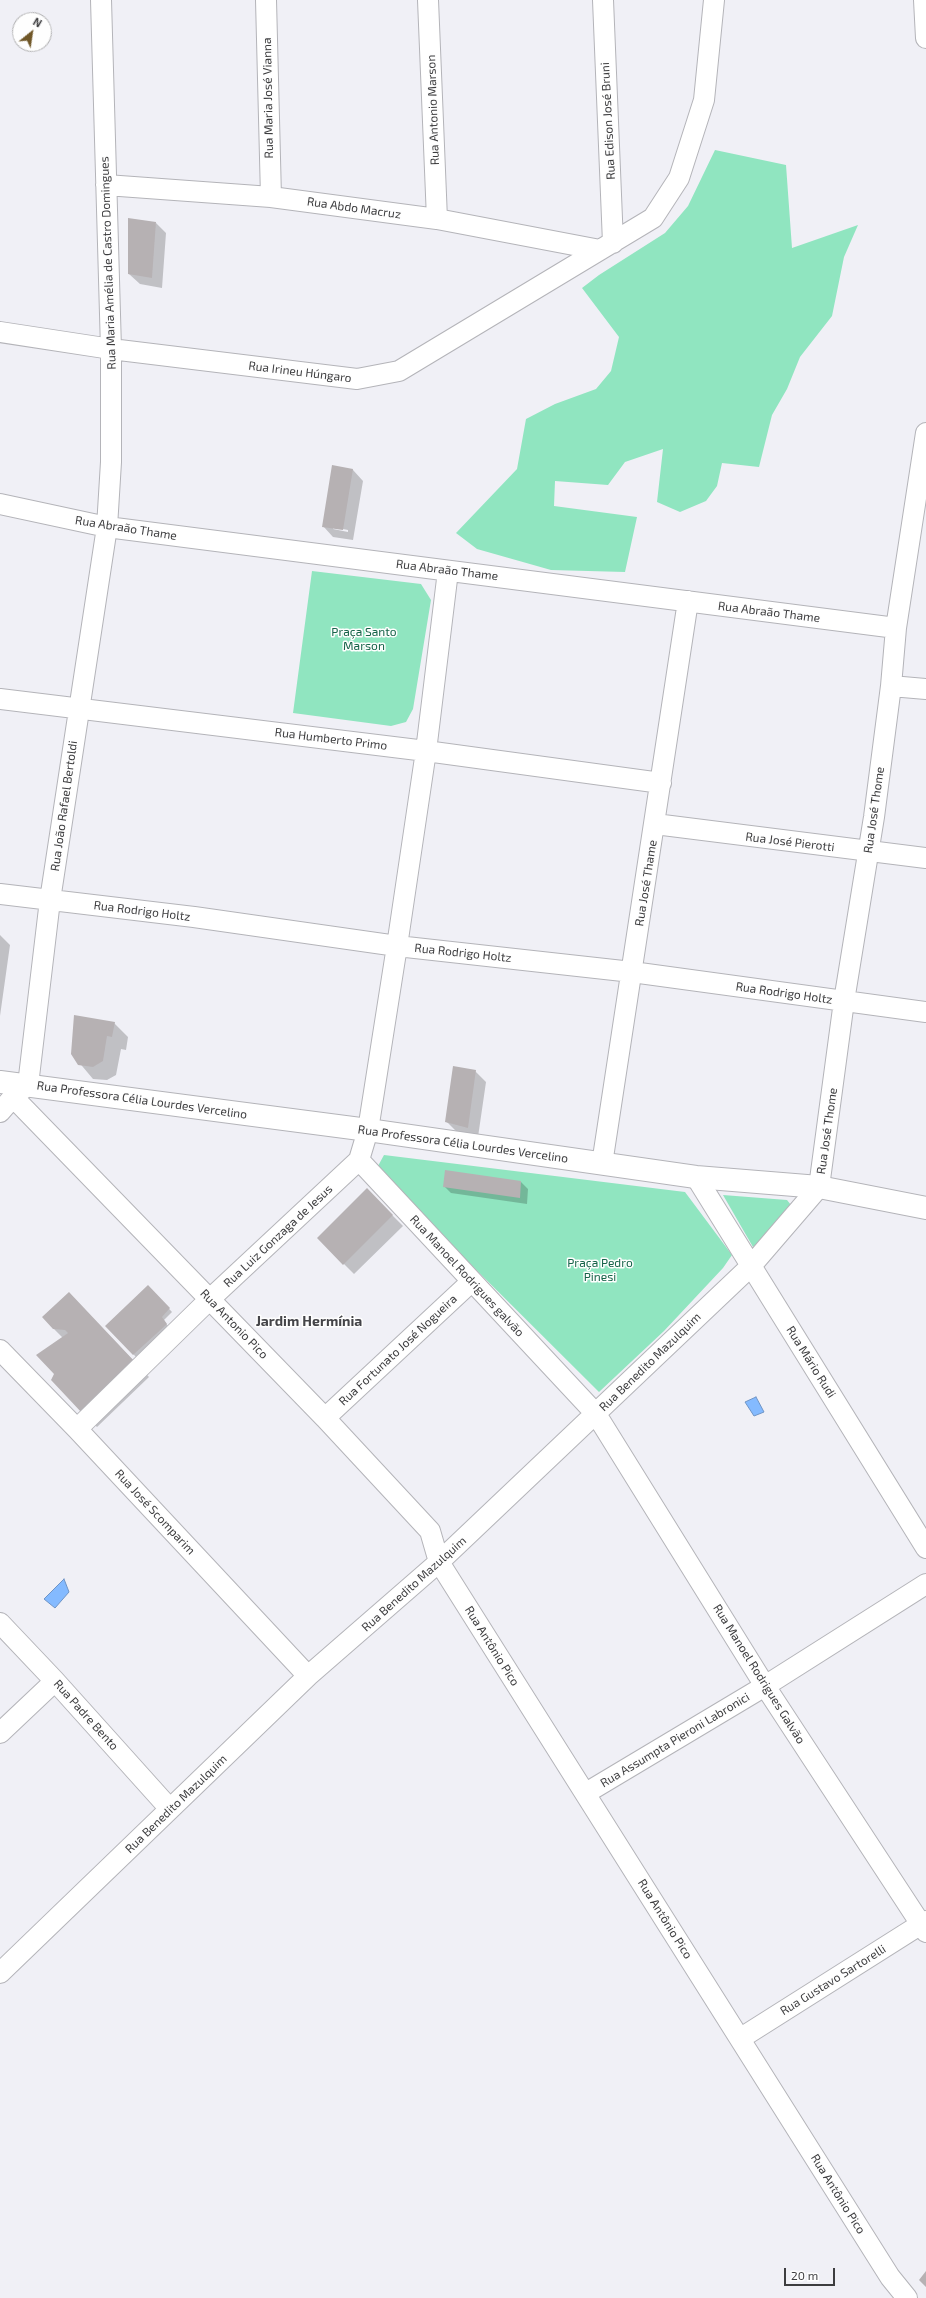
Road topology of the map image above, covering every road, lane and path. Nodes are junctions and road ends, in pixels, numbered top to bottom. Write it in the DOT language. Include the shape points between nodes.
graph roads {
  1 [pos="101,0"];
  2 [pos="266,0"];
  3 [pos="428,0"];
  4 [pos="602,0"];
  5 [pos="714,0"];
  6 [pos="924,0"];
  7 [pos="926,38"];
  8 [pos="106,185"];
  9 [pos="271,197"];
  10 [pos="437,219"];
  11 [pos="606,247"];
  12 [pos="0,332"];
  13 [pos="111,349"];
  14 [pos="926,433"];
  15 [pos="0,504"];
  16 [pos="919,524"];
  17 [pos="107,527"];
  18 [pos="448,570"];
  19 [pos="688,601"];
  20 [pos="896,628"];
  21 [pos="891,686"];
  22 [pos="926,689"];
  23 [pos="0,699"];
  24 [pos="78,709"];
  25 [pos="426,751"];
  26 [pos="661,782"];
  27 [pos="655,824"];
  28 [pos="869,852"];
  29 [pos="926,858"];
  30 [pos="0,894"];
  31 [pos="50,900"];
  32 [pos="397,946"];
  33 [pos="632,972"];
  34 [pos="844,1001"];
  35 [pos="926,1012"];
  36 [pos="10,1094"];
  37 [pos="368,1130"];
  38 [pos="359,1160"];
  39 [pos="602,1164"];
  40 [pos="696,1177"];
  41 [pos="819,1187"];
  42 [pos="926,1208"];
  43 [pos="752,1266"];
  44 [pos="471,1282"];
  45 [pos="210,1299"];
  46 [pos="0,1350"];
  47 [pos="596,1414"];
  48 [pos="326,1418"];
  49 [pos="77,1429"];
  50 [pos="926,1548"];
  51 [pos="439,1562"];
  52 [pos="926,1584"];
  53 [pos="0,1623"];
  54 [pos="308,1676"];
  55 [pos="55,1681"];
  56 [pos="765,1686"];
  57 [pos="0,1733"];
  58 [pos="586,1793"];
  59 [pos="170,1809"];
  60 [pos="924,1926"];
  61 [pos="0,1973"];
  62 [pos="741,2038"];
  63 [pos="890,2277"];
  64 [pos="889,2298"];
  65 [pos="906,2298"];
  1 -- 8 [label="street, Rua Maria Amélia de Castro Domingues"];
  2 -- 9 [label="street, Rua Maria José Vianna"];
  3 -- 10 [label="street, Rua Antonio Marson"];
  4 -- 11 [label="street, Rua Edison José Bruni"];
  5 -- 11 [label="street, Rua Irineu Húngaro" via="704,100 679,178 653,218"];
  6 -- 7 [label="street"];
  8 -- 9 [label="street, Rua Abdo Macruz"];
  8 -- 13 [label="street, Rua Maria Amélia de Castro Domingues"];
  9 -- 10 [label="street, Rua Abdo Macruz"];
  10 -- 11 [label="street, Rua Abdo Macruz"];
  11 -- 13 [label="street, Rua Irineu Húngaro" via="399,371 357,379"];
  12 -- 13 [label="street, Rua Irineu Húngaro"];
  13 -- 17 [label="street, Rua Maria Amélia de Castro Domingues" via="111,462"];
  14 -- 16 [label="street, Rua José Thome"];
  15 -- 17 [label="street, Rua Abraão Thame"];
  16 -- 20 [label="street, Rua José Thome"];
  17 -- 18 [label="street, Rua Abraão Thame"];
  17 -- 24 [label="street, Rua João Rafael Bertoldi"];
  18 -- 19 [label="street, Rua Abraão Thame"];
  18 -- 25 [label="street"];
  19 -- 20 [label="street, Rua Abraão Thame"];
  19 -- 26 [label="street, Rua José Thame"];
  20 -- 21 [label="street, Rua José Thome"];
  21 -- 22 [label="street"];
  21 -- 28 [label="street, Rua José Thome"];
  23 -- 24 [label="street, Rua Humberto Primo"];
  24 -- 25 [label="street, Rua Humberto Primo"];
  24 -- 31 [label="street, Rua João Rafael Bertoldi"];
  25 -- 26 [label="street, Rua Humberto Primo"];
  25 -- 32 [label="street"];
  26 -- 27 [label="street, Rua José Thame"];
  27 -- 28 [label="street, Rua José Pierotti"];
  27 -- 33 [label="street, Rua José Thame"];
  28 -- 29 [label="street, Rua José Pierotti"];
  28 -- 34 [label="street, Rua José Thome"];
  30 -- 31 [label="street, Rua Rodrigo Holtz"];
  31 -- 32 [label="street, Rua Rodrigo Holtz" via="194,917"];
  31 -- 36 [label="street, Rua João Rafael Bertoldi"];
  32 -- 33 [label="street, Rua Rodrigo Holtz"];
  32 -- 37 [label="street"];
  33 -- 34 [label="street, Rua Rodrigo Holtz"];
  33 -- 39 [label="street, Rua José Thame"];
  34 -- 35 [label="street, Rua Rodrigo Holtz"];
  34 -- 41 [label="street, Rua José Thome"];
  36 -- 37 [label="main road, Rua Professora Célia Lourdes Vercelino"];
  36 -- 45 [label="street, Rua Antonio Pico"];
  37 -- 38 [label="street"];
  37 -- 39 [label="main road, Rua Professora Célia Lourdes Vercelino"];
  38 -- 44 [label="street, Rua Manoel Rodrigues galvão"];
  38 -- 45 [label="street, Rua Luiz Gonzaga de Jesus"];
  39 -- 40 [label="main road, Rua Professora Célia Lourdes Vercelino"];
  40 -- 41 [label="main road, Rua Professora Célia Lourdes Vercelino"];
  40 -- 43 [label="street, Rua Mário Rudi"];
  41 -- 42 [label="main road, Rua Professora Célia Lourdes Vercelino"];
  41 -- 43 [label="street, Rua Benedito Mazulquim"];
  43 -- 47 [label="street, Rua Benedito Mazulquim"];
  43 -- 50 [label="street, Rua Mário Rudi"];
  44 -- 47 [label="street, Rua Manoel Rodrigues galvão"];
  44 -- 48 [label="street, Rua Fortunato José Nogueira"];
  45 -- 48 [label="street, Rua Antonio Pico"];
  45 -- 49 [label="street, Rua Luiz Gonzaga de Jesus"];
  46 -- 49 [label="street, Rua José Scomparim"];
  47 -- 51 [label="street, Rua Benedito Mazulquim"];
  47 -- 56 [label="street, Rua Manoel Rodrigues Galvão"];
  48 -- 51 [label="street, Rua Antonio Pico" via="430,1532"];
  49 -- 54 [label="street, Rua José Scomparim"];
  51 -- 54 [label="street, Rua Benedito Mazulquim"];
  51 -- 58 [label="street, Rua Antônio Pico"];
  52 -- 56 [label="street, Rua Assumpta Pieroni Labronici"];
  53 -- 55 [label="street, Rua Padre Bento"];
  54 -- 59 [label="street, Rua Benedito Mazulquim"];
  55 -- 57 [label="street"];
  55 -- 59 [label="street, Rua Padre Bento"];
  56 -- 58 [label="street, Rua Assumpta Pieroni Labronici"];
  56 -- 60 [label="street, Rua Manoel Rodrigues Galvão"];
  58 -- 62 [label="street, Rua Antônio Pico"];
  59 -- 61 [label="street, Rua Benedito Mazulquim"];
  60 -- 62 [label="street, Rua Gustavo Sartorelli"];
  62 -- 63 [label="street, Rua Antônio Pico"];
  63 -- 64 [label="street"];
  63 -- 65 [label="street, Rua Antônio Pico"];
}
